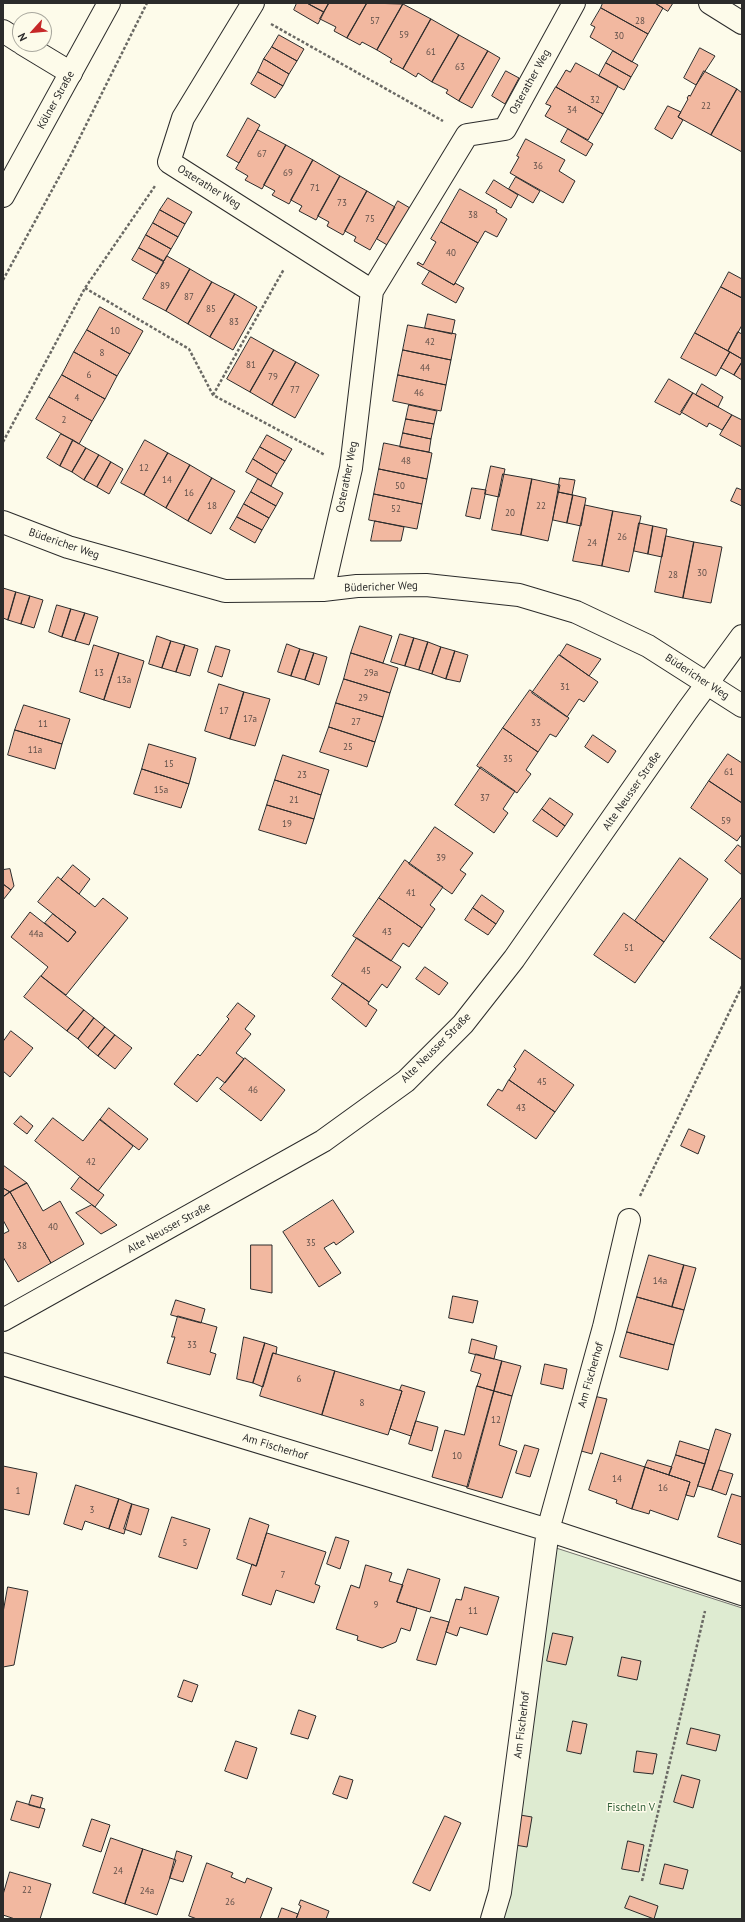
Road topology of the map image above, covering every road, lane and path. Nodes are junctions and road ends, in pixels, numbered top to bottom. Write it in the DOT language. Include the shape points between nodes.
graph roads {
  1 [pos="109,3"];
  2 [pos="147,3"];
  3 [pos="574,3"];
  4 [pos="710,3"];
  5 [pos="251,7"];
  6 [pos="742,23"];
  7 [pos="3,31"];
  8 [pos="12,37"];
  9 [pos="36,52"];
  10 [pos="71,73"];
  11 [pos="468,136"];
  12 [pos="170,162"];
  13 [pos="3,196"];
  14 [pos="299,244"];
  15 [pos="3,280"];
  16 [pos="85,288"];
  17 [pos="372,291"];
  18 [pos="213,395"];
  19 [pos="3,442"];
  20 [pos="351,468"];
  21 [pos="3,522"];
  22 [pos="323,590"];
  23 [pos="742,636"];
  24 [pos="707,683"];
  25 [pos="742,706"];
  26 [pos="742,986"];
  27 [pos="629,1220"];
  28 [pos="3,1320"];
  29 [pos="3,1364"];
  30 [pos="548,1530"];
  31 [pos="712,1584"];
  32 [pos="742,1594"];
  33 [pos="642,1881"];
  34 [pos="492,1919"];
  1 -- 10 [label="street, Kölner Straße"];
  2 -- 15 [label="path" via="69,159"];
  3 -- 11 [label="street, Osterather Weg" via="505,129"];
  4 -- 6 [label="street"];
  5 -- 11 [label="path"];
  5 -- 12 [label="street, Osterather Weg" via="183,118"];
  7 -- 8 [label="street"];
  9 -- 10 [label="street"];
  10 -- 13 [label="street, Kölner Straße"];
  11 -- 17 [label="street, Osterather Weg"];
  12 -- 14 [label="street, Osterather Weg"];
  12 -- 16 [label="path"];
  14 -- 17 [label="street, Osterather Weg"];
  14 -- 18 [label="path"];
  16 -- 18 [label="path" via="189,349"];
  16 -- 19 [label="path"];
  17 -- 20 [label="street, Osterather Weg"];
  18 -- 20 [label="path"];
  20 -- 22 [label="street, Osterather Weg"];
  21 -- 22 [label="street, Büdericher Weg" via="68,547 225,591"];
  22 -- 24 [label="street, Büdericher Weg" via="357,586 426,585 519,595 584,615 648,646"];
  23 -- 24 [label="street, Alte Neusser Straße"];
  24 -- 25 [label="street, Büdericher Weg"];
  24 -- 28 [label="street, Alte Neusser Straße" via="514,959 463,1024 406,1081 323,1141"];
  26 -- 27 [label="path"];
  27 -- 30 [label="street, Am Fischerhof" via="604,1327"];
  29 -- 30 [label="street, Am Fischerhof"];
  30 -- 31 [label="street, Am Fischerhof"];
  30 -- 34 [label="street, Am Fischerhof" via="500,1892"];
  31 -- 32 [label="street, Am Fischerhof"];
  31 -- 33 [label="path"];
}
